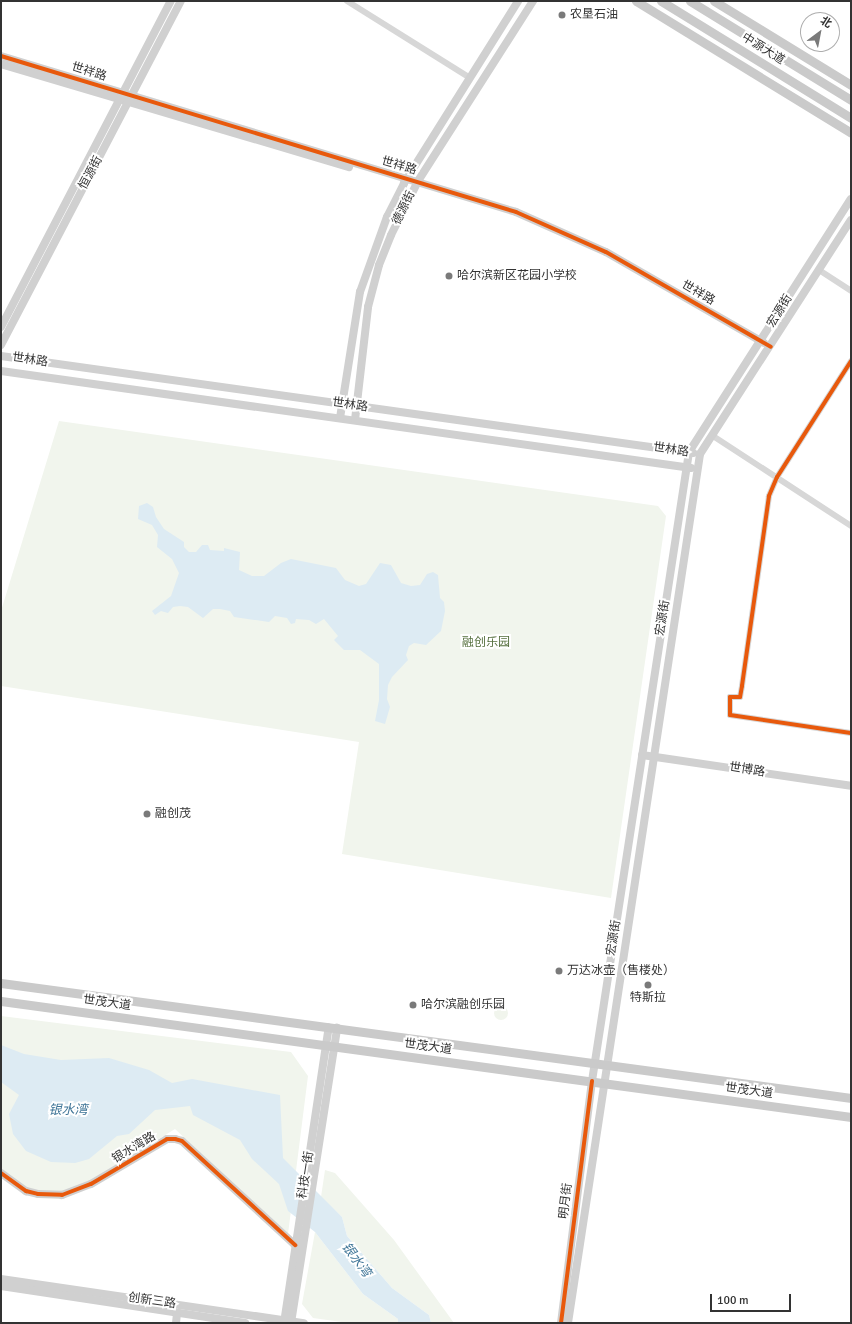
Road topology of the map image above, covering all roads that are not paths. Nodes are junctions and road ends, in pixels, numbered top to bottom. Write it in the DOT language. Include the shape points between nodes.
graph roads {
  1 [pos="170,1"];
  2 [pos="181,1"];
  3 [pos="347,1"];
  4 [pos="518,1"];
  5 [pos="533,1"];
  6 [pos="636,1"];
  7 [pos="661,1"];
  8 [pos="690,1"];
  9 [pos="714,1"];
  10 [pos="1,56"];
  11 [pos="1,64"];
  12 [pos="470,78"];
  13 [pos="851,85"];
  14 [pos="127,98"];
  15 [pos="851,100"];
  16 [pos="851,118"];
  17 [pos="851,134"];
  18 [pos="405,181"];
  19 [pos="416,184"];
  20 [pos="851,199"];
  21 [pos="851,220"];
  22 [pos="819,270"];
  23 [pos="851,291"];
  24 [pos="1,327"];
  25 [pos="761,341"];
  26 [pos="1,345"];
  27 [pos="771,347"];
  28 [pos="1,356"];
  29 [pos="851,361"];
  30 [pos="1,371"];
  31 [pos="342,404"];
  32 [pos="357,406"];
  33 [pos="340,418"];
  34 [pos="355,420"];
  35 [pos="712,436"];
  36 [pos="689,452"];
  37 [pos="700,454"];
  38 [pos="687,467"];
  39 [pos="698,469"];
  40 [pos="777,477"];
  41 [pos="851,526"];
  42 [pos="851,733"];
  43 [pos="643,752"];
  44 [pos="654,754"];
  45 [pos="851,782"];
  46 [pos="851,786"];
  47 [pos="1,983"];
  48 [pos="1,1001"];
  49 [pos="333,1028"];
  50 [pos="330,1046"];
  51 [pos="594,1063"];
  52 [pos="607,1065"];
  53 [pos="592,1081"];
  54 [pos="604,1083"];
  55 [pos="851,1098"];
  56 [pos="851,1117"];
  57 [pos="1,1173"];
  58 [pos="297,1244"];
  59 [pos="1,1279"];
  60 [pos="1,1286"];
  61 [pos="180,1313"];
  62 [pos="288,1322"];
  63 [pos="176,1323"];
  64 [pos="182,1323"];
  65 [pos="245,1323"];
  66 [pos="304,1323"];
  67 [pos="560,1323"];
  68 [pos="568,1323"];
  1 -- 14 [label="main road, 恒源街"];
  2 -- 14 [label="main road, 恒源街"];
  3 -- 12 [label="street"];
  4 -- 12 [label="main road, 德源街"];
  5 -- 19 [label="main road, 德源街"];
  6 -- 17 [label="main road"];
  7 -- 16 [label="main road, 中源大道"];
  8 -- 15 [label="main road, 中源大道"];
  9 -- 13 [label="main road"];
  10 -- 14 [label="main road, 世祥路"];
  11 -- 14 [label="main road, 世祥路"];
  12 -- 18 [label="main road, 德源街"];
  14 -- 18 [label="main road, 世祥路"];
  14 -- 24 [label="main road, 恒源街"];
  14 -- 26 [label="main road, 恒源街"];
  18 -- 19 [label="main road, 世祥路"];
  18 -- 31 [label="main road, 德源街" via="365,272"];
  19 -- 25 [label="main road, 世祥路" via="516,212 566,232"];
  19 -- 32 [label="main road, 德源街" via="391,235 374,283 364,331"];
  20 -- 25 [label="main road, 宏源街"];
  21 -- 22 [label="main road, 宏源街"];
  22 -- 23 [label="street"];
  22 -- 27 [label="main road, 宏源街"];
  25 -- 27 [label="main road, 世祥路"];
  25 -- 36 [label="main road, 宏源街"];
  27 -- 35 [label="main road, 宏源街"];
  28 -- 31 [label="main road, 世林路"];
  29 -- 40 [label="street"];
  30 -- 33 [label="main road, 世林路"];
  31 -- 32 [label="main road, 世林路"];
  31 -- 33 [label="main road, 德源街"];
  32 -- 34 [label="main road, 德源街"];
  32 -- 36 [label="main road, 世林路"];
  33 -- 34 [label="main road, 世林路"];
  34 -- 38 [label="main road, 世林路"];
  35 -- 37 [label="main road, 宏源街"];
  35 -- 40 [label="street"];
  36 -- 37 [label="main road, 世林路"];
  36 -- 38 [label="main road, 宏源街"];
  37 -- 39 [label="main road, 宏源街"];
  38 -- 39 [label="main road, 世林路"];
  38 -- 43 [label="main road, 宏源街"];
  39 -- 44 [label="main road, 宏源街"];
  40 -- 41 [label="street"];
  40 -- 42 [label="street" via="769,496 740,697 730,697 730,715"];
  43 -- 44 [label="main road, 世博路"];
  43 -- 51 [label="main road, 宏源街"];
  44 -- 45 [label="main road, 世博路"];
  44 -- 46 [label="main road, 世博路"];
  44 -- 52 [label="main road, 宏源街"];
  47 -- 49 [label="main road, 世茂大道"];
  48 -- 50 [label="main road, 世茂大道"];
  49 -- 50 [label="main road, 科技一街"];
  49 -- 51 [label="main road, 世茂大道"];
  50 -- 53 [label="main road, 世茂大道"];
  50 -- 58 [label="main road, 科技一街"];
  51 -- 52 [label="main road, 世茂大道"];
  51 -- 53 [label="main road, 宏源街"];
  52 -- 54 [label="main road, 宏源街"];
  52 -- 55 [label="main road, 世茂大道"];
  53 -- 54 [label="main road, 世茂大道"];
  53 -- 67 [label="main road, 明月街"];
  54 -- 56 [label="main road, 世茂大道"];
  54 -- 68 [label="main road, 明月街"];
  57 -- 58 [label="main road, 银水湾路" via="26,1191 62,1195 91,1184 167,1139 175,1139 182,1141"];
  58 -- 62 [label="main road, 科技一街"];
  59 -- 62 [label="main road, 创新三路"];
  60 -- 61 [label="main road, 创新三路"];
  61 -- 63 [label="main road"];
  61 -- 64 [label="main road"];
  61 -- 65 [label="main road, 创新三路"];
  62 -- 66 [label="main road, 创新三路"];
}
